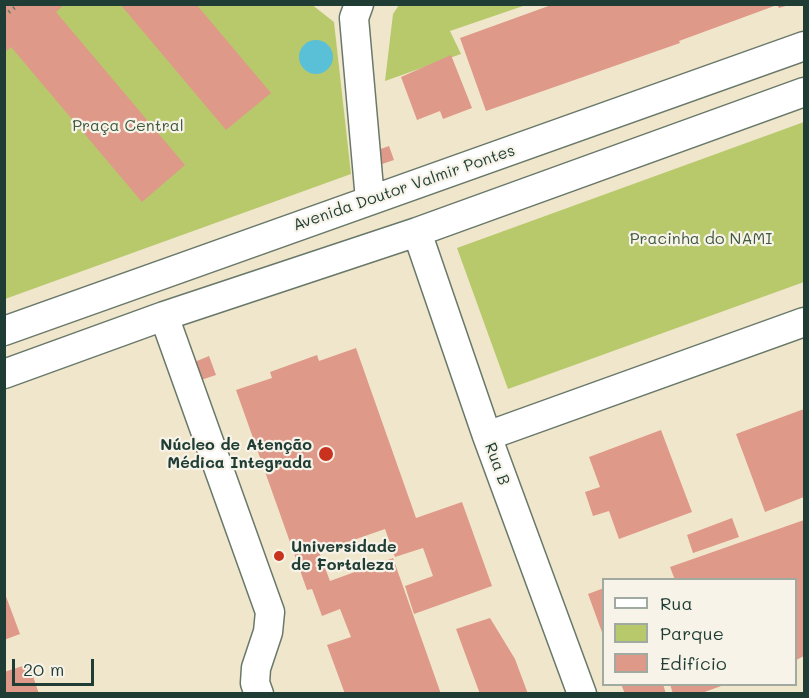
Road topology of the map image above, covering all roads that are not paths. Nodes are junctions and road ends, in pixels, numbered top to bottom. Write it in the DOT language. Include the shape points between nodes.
graph roads {
  1 [pos="359,4"];
  2 [pos="804,46"];
  3 [pos="804,92"];
  4 [pos="370,200"];
  5 [pos="417,232"];
  6 [pos="164,316"];
  7 [pos="804,322"];
  8 [pos="4,331"];
  9 [pos="4,374"];
  10 [pos="487,436"];
  11 [pos="259,693"];
  12 [pos="582,693"];
  1 -- 4 [label="street" via="354,18"];
  2 -- 4 [label="street, Avenida Doutor Valmir Pontes"];
  3 -- 5 [label="street"];
  4 -- 8 [label="street, Avenida Doutor Valmir Pontes"];
  5 -- 6 [label="street"];
  5 -- 10 [label="street, Rua B"];
  6 -- 9 [label="street"];
  6 -- 11 [label="street" via="270,612 256,668"];
  7 -- 10 [label="street"];
  10 -- 12 [label="street, Rua B"];
}
